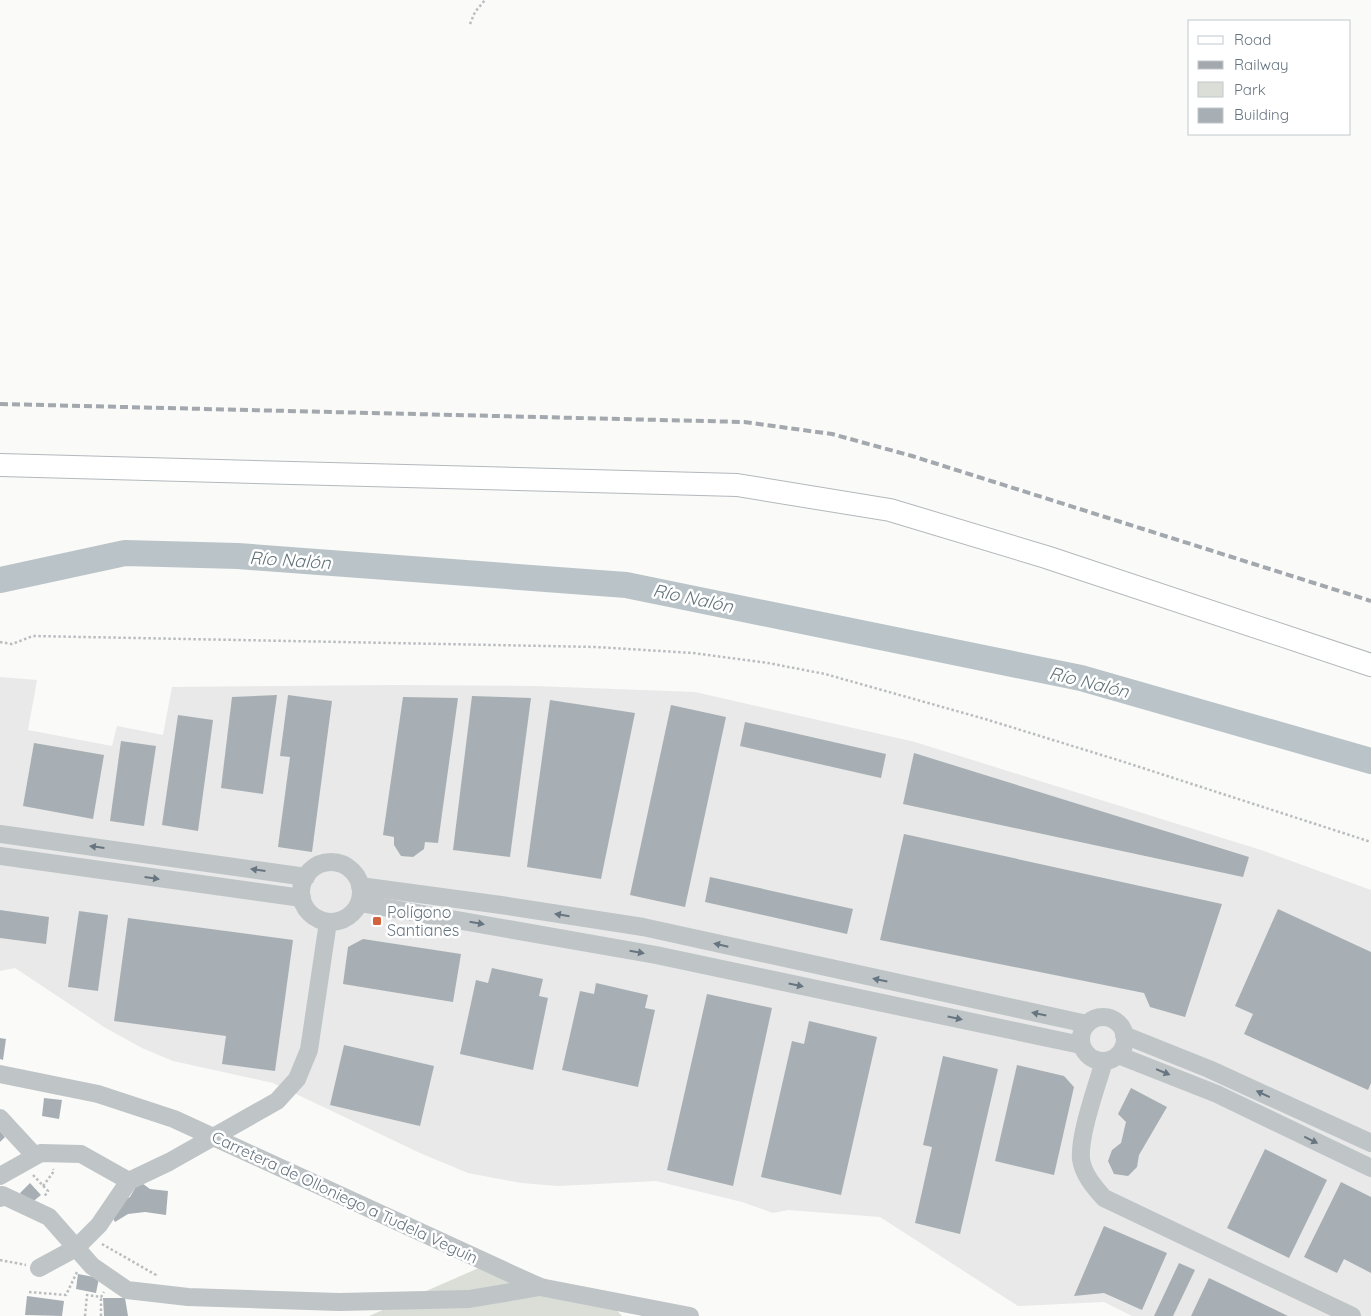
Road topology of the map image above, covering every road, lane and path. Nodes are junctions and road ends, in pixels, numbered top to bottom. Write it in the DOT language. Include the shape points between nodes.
graph roads {
  1 [pos="485,0"];
  2 [pos="470,24"];
  3 [pos="0,465"];
  4 [pos="0,642"];
  5 [pos="1371,665"];
  6 [pos="0,834"];
  7 [pos="1371,842"];
  8 [pos="0,856"];
  9 [pos="306,877"];
  10 [pos="360,894"];
  11 [pos="302,898"];
  12 [pos="328,922"];
  13 [pos="1087,1024"];
  14 [pos="1124,1036"];
  15 [pos="1081,1045"];
  16 [pos="1111,1058"];
  17 [pos="0,1074"];
  18 [pos="0,1118"];
  19 [pos="213,1136"];
  20 [pos="1371,1143"];
  21 [pos="28,1160"];
  22 [pos="1371,1168"];
  23 [pos="0,1176"];
  24 [pos="129,1181"];
  25 [pos="0,1198"];
  26 [pos="34,1210"];
  27 [pos="83,1247"];
  28 [pos="0,1260"];
  29 [pos="38,1268"];
  30 [pos="112,1280"];
  31 [pos="540,1287"];
  32 [pos="29,1292"];
  33 [pos="152,1293"];
  34 [pos="101,1297"];
  35 [pos="85,1316"];
  36 [pos="101,1316"];
  37 [pos="690,1316"];
  38 [pos="1352,1316"];
  1 -- 2 [label="path" via="474,12"];
  3 -- 5 [label="main road" via="737,485 890,510 1046,557"];
  4 -- 7 [label="path" via="12,644 33,636 596,647 693,653 768,663 825,674 985,719"];
  9 -- 6 [label="street, one-way"];
  8 -- 11 [label="street, one-way"];
  9 -- 10 [label="street" via="316,866 332,862 343,864 355,873 360,882"];
  9 -- 11 [label="street"];
  10 -- 12 [label="street" via="354,912 346,919"];
  13 -- 10 [label="street, one-way" via="643,927 492,904"];
  10 -- 15 [label="street, one-way"];
  11 -- 12 [label="street" via="310,913 318,920"];
  12 -- 19 [label="street" via="309,1050 297,1079 277,1101"];
  13 -- 14 [label="street" via="1094,1018 1110,1018 1117,1022"];
  13 -- 15 [label="street" via="1082,1030"];
  14 -- 16 [label="street" via="1124,1043"];
  20 -- 14 [label="street, one-way" via="1209,1069"];
  15 -- 16 [label="street" via="1090,1057"];
  16 -- 22 [label="street, one-way" via="1217,1094"];
  16 -- 38 [label="street" via="1083,1136 1081,1159 1089,1181 1104,1198"];
  17 -- 19 [label="street, Carretera de Olloniego a Tudela Veguín" via="98,1094 174,1119"];
  18 -- 21 [label="street"];
  19 -- 24 [label="street"];
  19 -- 31 [label="street, Carretera de Olloniego a Tudela Veguín"];
  21 -- 23 [label="street"];
  21 -- 24 [label="street" via="41,1153 81,1154"];
  21 -- 26 [label="path" via="48,1191"];
  24 -- 27 [label="street"];
  25 -- 26 [label="street" via="2,1195"];
  26 -- 27 [label="street" via="49,1217"];
  27 -- 29 [label="street"];
  27 -- 30 [label="street" via="92,1266"];
  27 -- 32 [label="path" via="66,1295"];
  27 -- 33 [label="path" via="156,1275"];
  28 -- 29 [label="path"];
  30 -- 33 [label="street" via="126,1290"];
  30 -- 34 [label="path"];
  31 -- 33 [label="street" via="469,1299 339,1302"];
  31 -- 37 [label="street, Carretera de Olloniego a Tudela Veguín"];
  34 -- 35 [label="path" via="87,1295"];
  34 -- 36 [label="path"];
}
